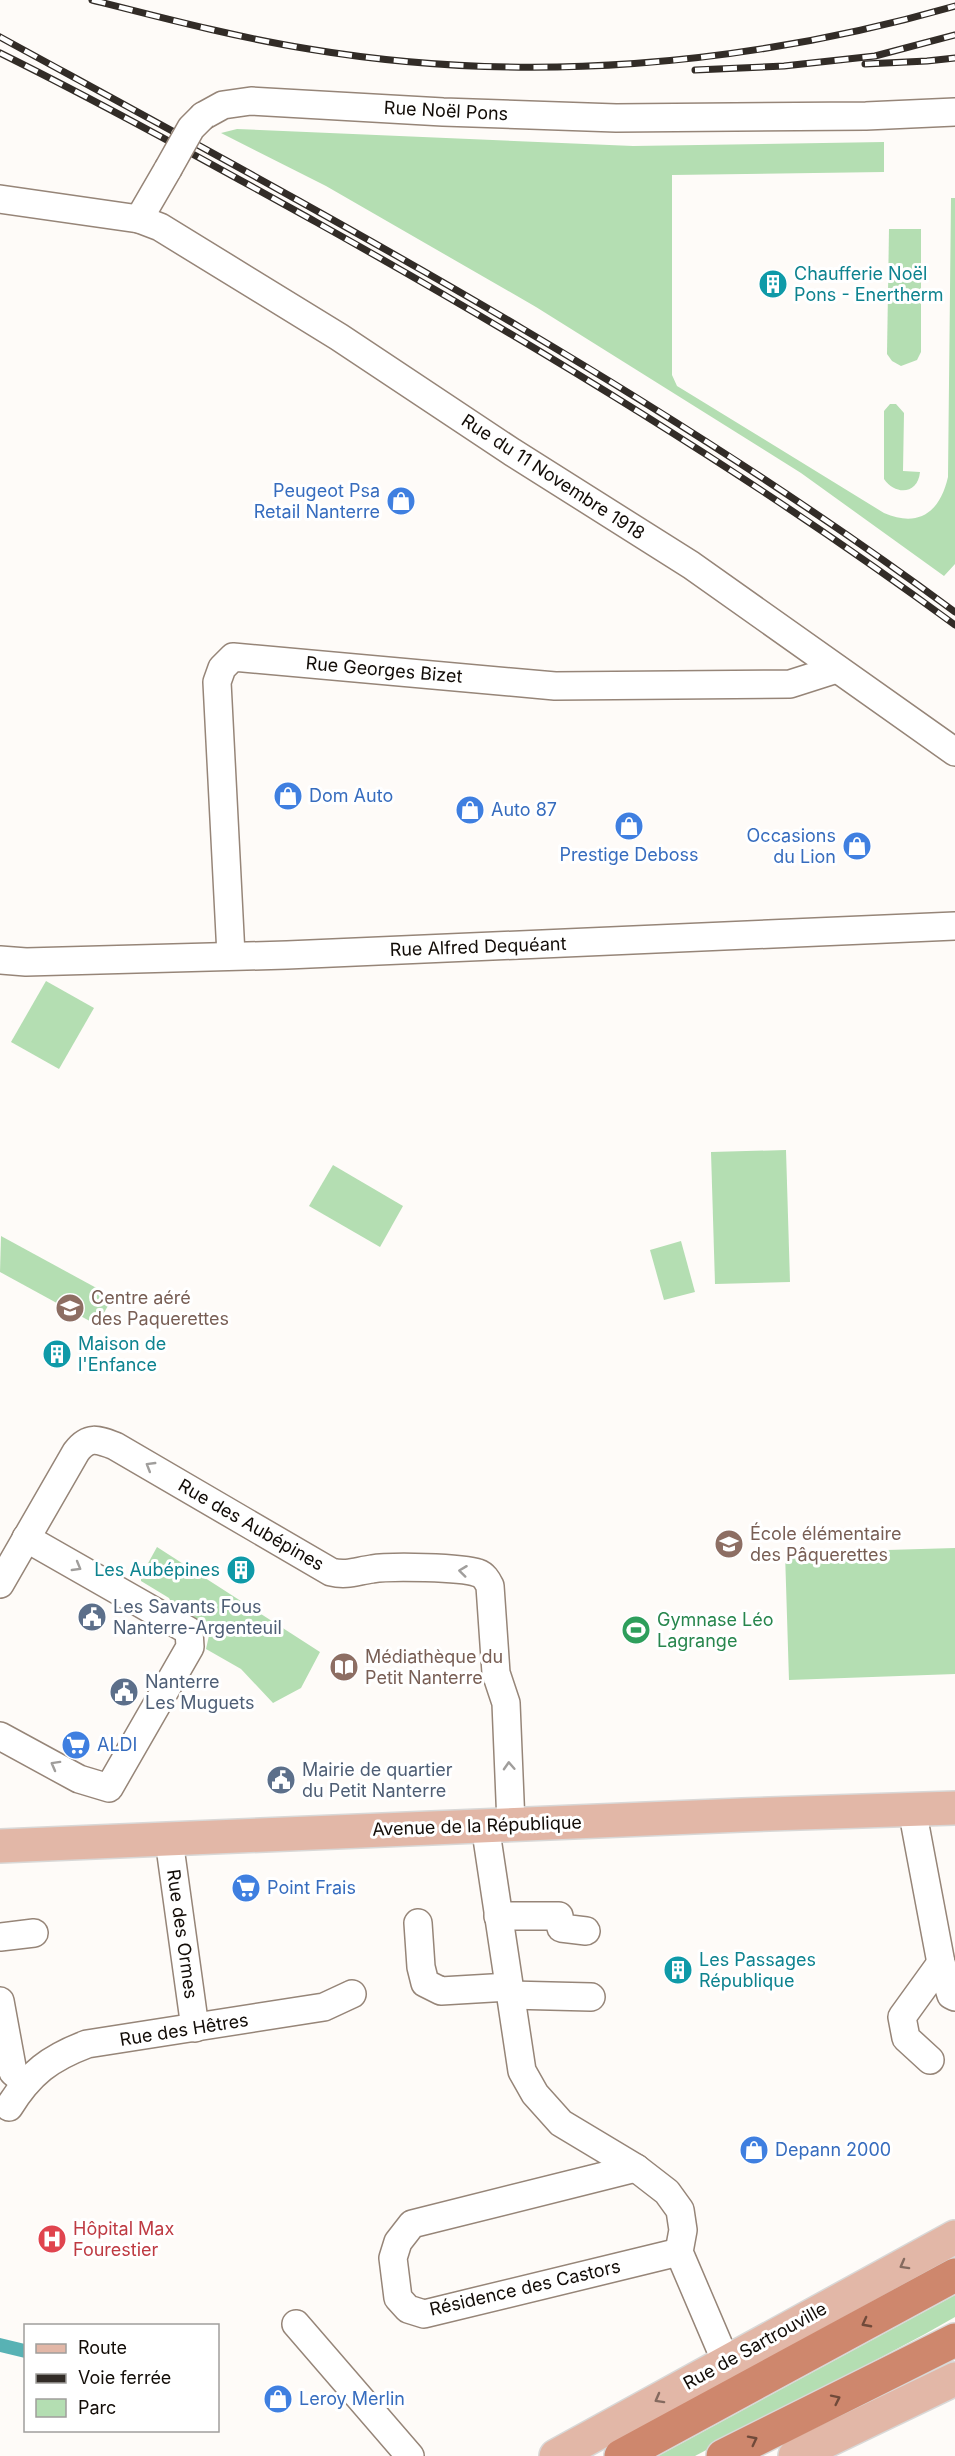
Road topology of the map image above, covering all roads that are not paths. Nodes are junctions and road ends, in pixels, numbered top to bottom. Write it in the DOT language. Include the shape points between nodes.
graph roads {
  1 [pos="955,112"];
  2 [pos="0,199"];
  3 [pos="139,219"];
  4 [pos="837,669"];
  5 [pos="955,752"];
  6 [pos="955,926"];
  7 [pos="231,955"];
  8 [pos="0,960"];
  9 [pos="32,1529"];
  10 [pos="0,1584"];
  11 [pos="0,1736"];
  12 [pos="955,1808"];
  13 [pos="912,1809"];
  14 [pos="498,1825"];
  15 [pos="169,1840"];
  16 [pos="0,1846"];
  17 [pos="498,1916"];
  18 [pos="418,1923"];
  19 [pos="586,1931"];
  20 [pos="34,1933"];
  21 [pos="0,1937"];
  22 [pos="941,1963"];
  23 [pos="510,1991"];
  24 [pos="352,1994"];
  25 [pos="591,1997"];
  26 [pos="955,1997"];
  27 [pos="0,2001"];
  28 [pos="195,2028"];
  29 [pos="930,2060"];
  30 [pos="26,2083"];
  31 [pos="9,2107"];
  32 [pos="636,2168"];
  33 [pos="955,2237"];
  34 [pos="679,2252"];
  35 [pos="955,2276"];
  36 [pos="296,2324"];
  37 [pos="955,2340"];
  38 [pos="726,2362"];
  39 [pos="955,2379"];
  40 [pos="410,2456"];
  41 [pos="556,2456"];
  42 [pos="621,2456"];
  43 [pos="723,2456"];
  44 [pos="795,2456"];
  1 -- 3 [label="street, Rue Noël Pons, bridge" via="616,118 251,101 223,105 202,116 191,128"];
  2 -- 3 [label="street"];
  3 -- 4 [label="street, Rue du 11 Novembre 1918" via="160,227 354,346 691,565"];
  4 -- 5 [label="street, Rue du 11 Novembre 1918"];
  4 -- 7 [label="street, Rue Georges Bizet" via="790,684 555,686 233,657 217,682"];
  6 -- 7 [label="street, Rue Alfred Dequéant"];
  7 -- 8 [label="street, Rue Alfred Dequéant"];
  9 -- 10 [label="street, Rue des Aubépines"];
  9 -- 11 [label="street, one-way" via="189,1631 190,1647 109,1788 79,1779"];
  14 -- 9 [label="street, Rue des Aubépines, one-way" via="506,1703 496,1673 490,1586 479,1573 373,1568 343,1575 331,1572 115,1446 95,1439 83,1442"];
  12 -- 13 [label="main road, Avenue de la République"];
  13 -- 14 [label="main road, Avenue de la République"];
  13 -- 22 [label="street"];
  14 -- 15 [label="main road, Avenue de la République"];
  14 -- 17 [label="street"];
  15 -- 16 [label="main road, Avenue de la République"];
  15 -- 28 [label="street, Rue des Ormes"];
  17 -- 19 [label="street" via="559,1916 561,1928"];
  17 -- 23 [label="street"];
  18 -- 23 [label="street" via="425,1983 441,1991"];
  20 -- 21 [label="street"];
  22 -- 26 [label="street"];
  22 -- 29 [label="street" via="902,2017 906,2038"];
  23 -- 25 [label="street"];
  23 -- 32 [label="street" via="522,2071 536,2094 561,2123"];
  24 -- 28 [label="street, Rue des Hêtres" via="324,2007"];
  27 -- 30 [label="street" via="13,2072"];
  28 -- 30 [label="street, Rue des Hêtres" via="87,2044 62,2053"];
  30 -- 31 [label="street, Rue des Hêtres"];
  32 -- 34 [label="street" via="667,2192 680,2210 683,2230"];
  32 -- 34 [label="street, Résidence des Castors" via="412,2224 404,2232 393,2258 398,2298 408,2309 424,2314"];
  33 -- 38 [label="main road, Rue de Sartrouville, one-way"];
  34 -- 38 [label="street"];
  35 -- 42 [label="highway, one-way"];
  36 -- 40 [label="street"];
  43 -- 37 [label="highway, one-way"];
  38 -- 41 [label="main road, Rue de Sartrouville, one-way"];
  39 -- 44 [label="main road"];
}
